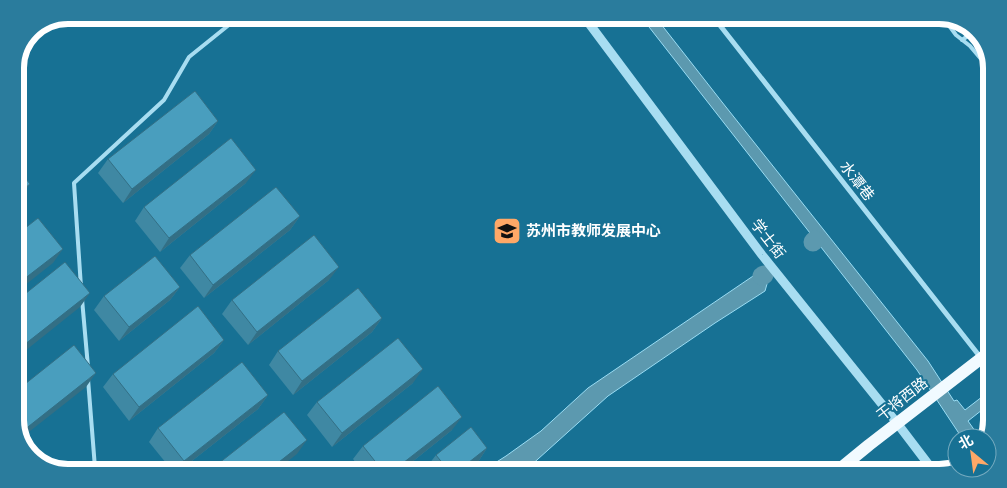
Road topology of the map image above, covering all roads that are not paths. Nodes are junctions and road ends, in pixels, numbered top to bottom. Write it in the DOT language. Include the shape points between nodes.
graph roads {
  1 [pos="230,24"];
  2 [pos="589,24"];
  3 [pos="718,24"];
  4 [pos="948,25"];
  5 [pos="968,36"];
  6 [pos="962,40"];
  7 [pos="982,60"];
  8 [pos="983,355"];
  9 [pos="983,357"];
  10 [pos="897,423"];
  11 [pos="95,464"];
  12 [pos="846,464"];
  13 [pos="928,464"];
  1 -- 11 [label="lane" via="189,57 164,100 74,183"];
  2 -- 10 [label="street, 学士街" via="762,255"];
  3 -- 8 [label="street, 水潭巷"];
  4 -- 6 [label="lane"];
  5 -- 6 [label="lane"];
  6 -- 7 [label="lane"];
  9 -- 10 [label="main road, 干将西路"];
  10 -- 12 [label="main road, 干将西路"];
  10 -- 13 [label="street, 学士街"];
}
